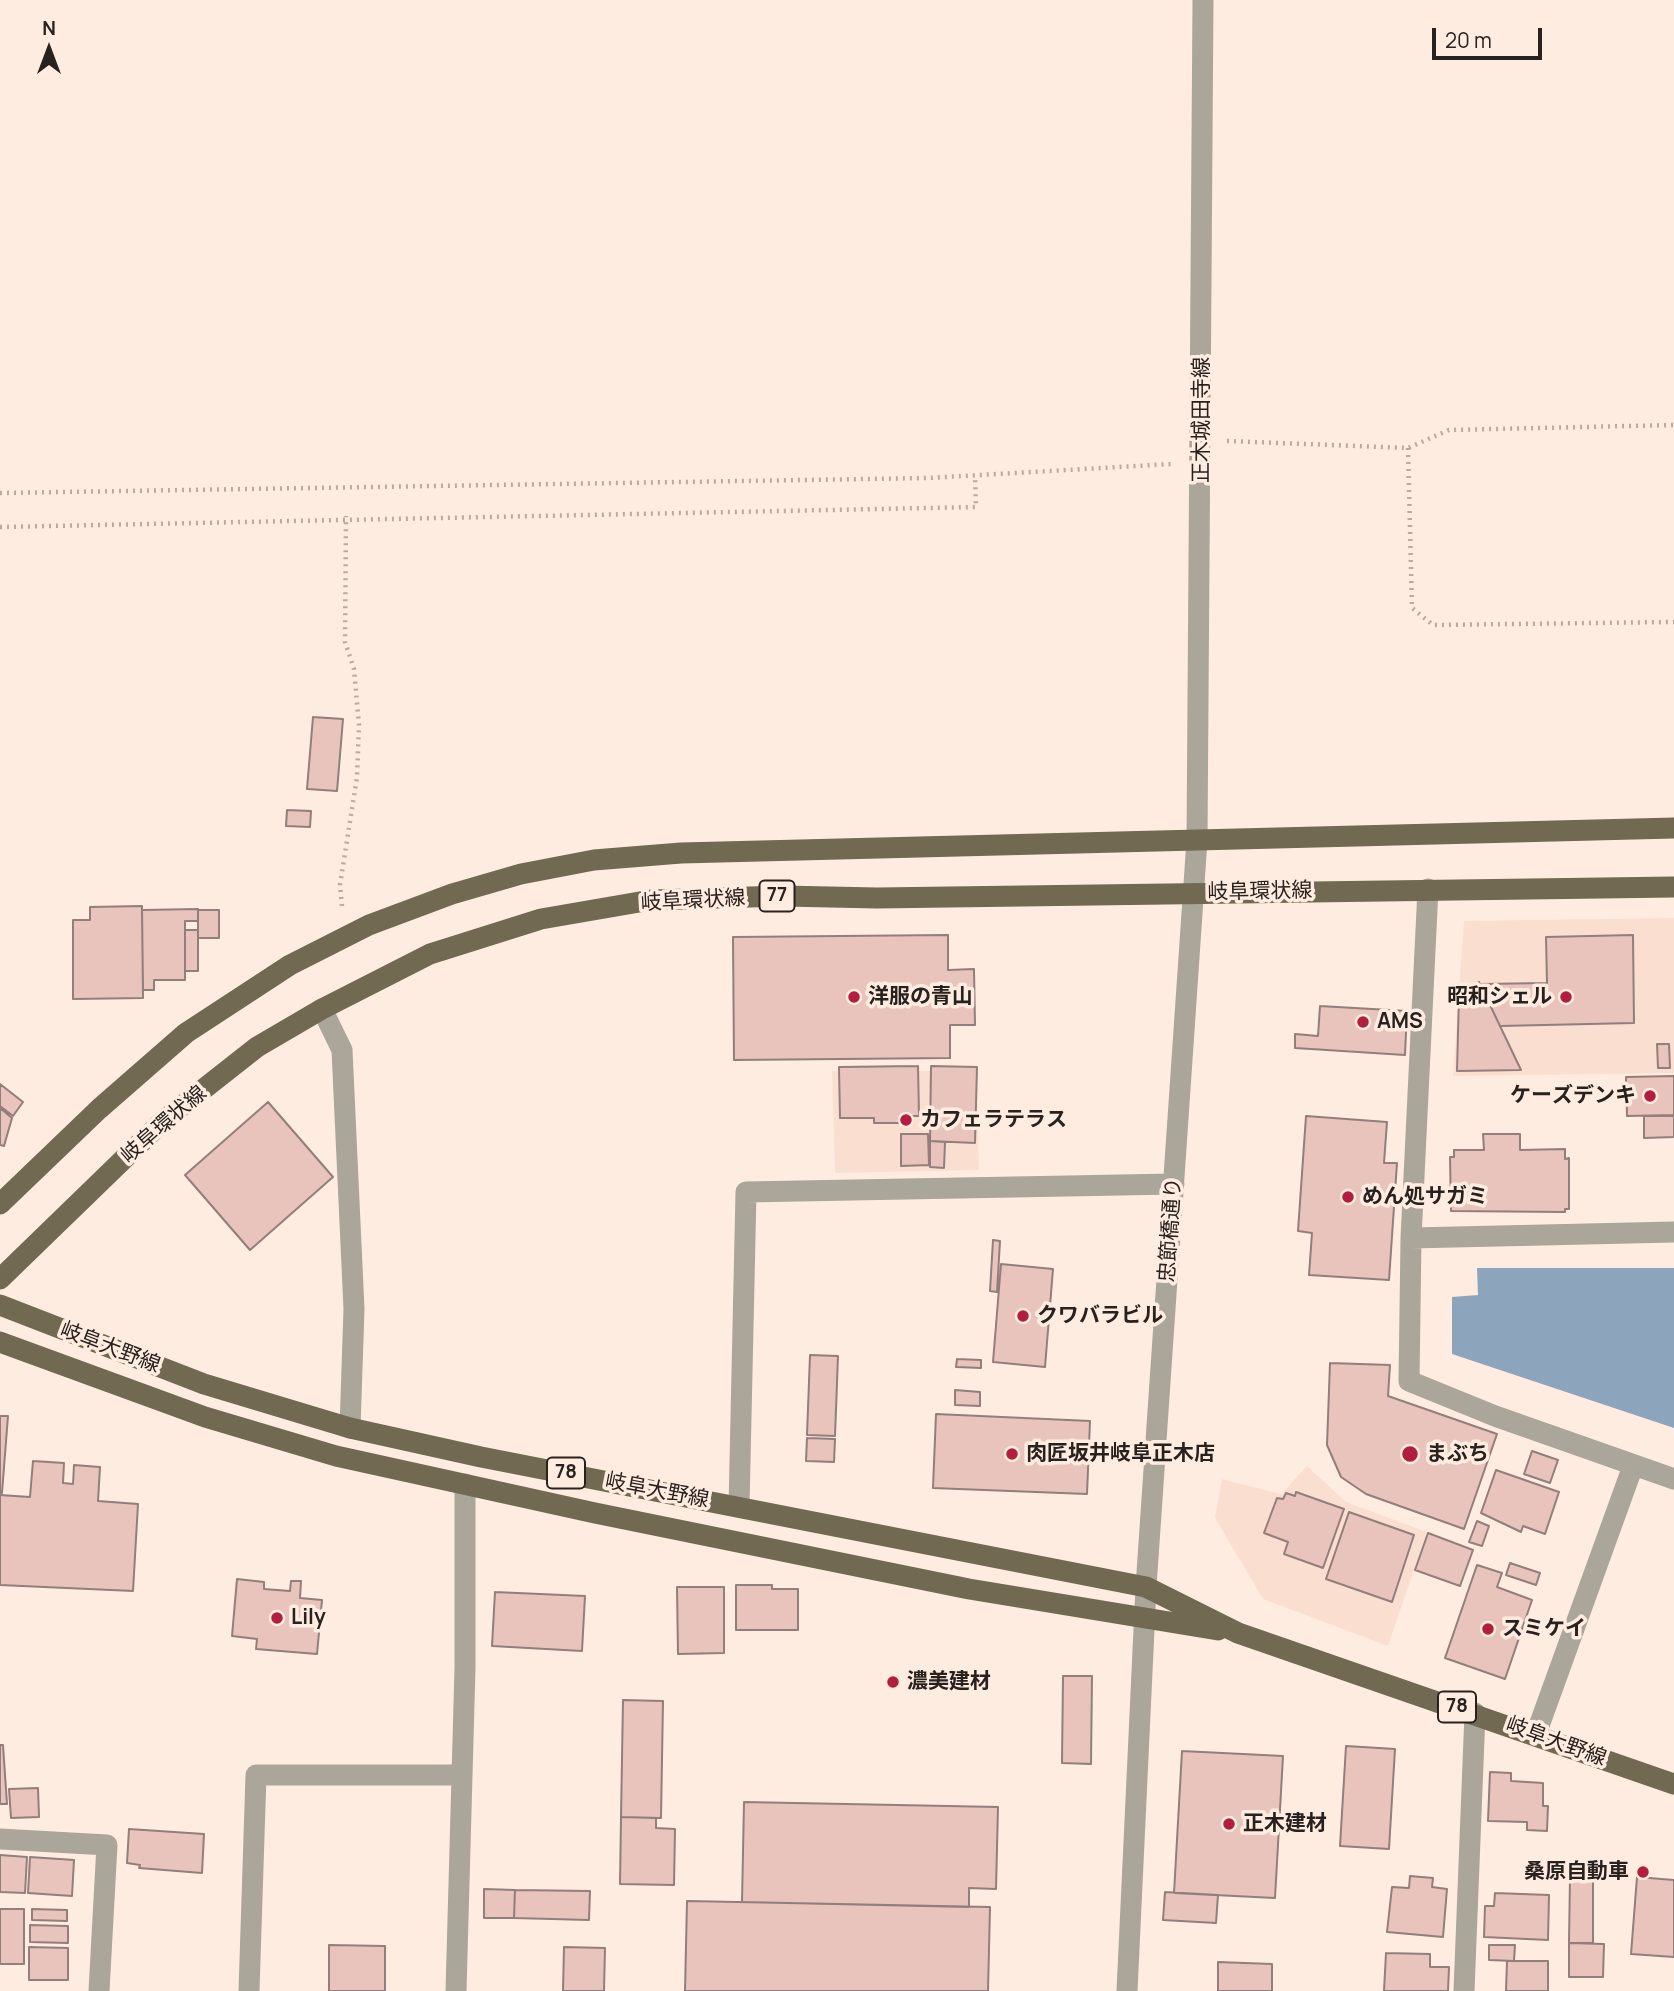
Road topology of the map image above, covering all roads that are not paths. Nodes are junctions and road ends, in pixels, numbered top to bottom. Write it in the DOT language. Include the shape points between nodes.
graph roads {
  1 [pos="1203,0"];
  2 [pos="1674,828"];
  3 [pos="1197,841"];
  4 [pos="1674,887"];
  5 [pos="1428,889"];
  6 [pos="1194,892"];
  7 [pos="322,1009"];
  8 [pos="1174,1184"];
  9 [pos="0,1204"];
  10 [pos="1674,1232"];
  11 [pos="1411,1238"];
  12 [pos="0,1279"];
  13 [pos="0,1305"];
  14 [pos="0,1342"];
  15 [pos="350,1428"];
  16 [pos="1633,1466"];
  17 [pos="1674,1479"];
  18 [pos="465,1484"];
  19 [pos="739,1507"];
  20 [pos="1146,1587"];
  21 [pos="1145,1619"];
  22 [pos="1238,1633"];
  23 [pos="1475,1713"];
  24 [pos="1536,1734"];
  25 [pos="460,1775"];
  26 [pos="1674,1784"];
  27 [pos="0,1839"];
  28 [pos="99,1991"];
  29 [pos="249,1991"];
  30 [pos="456,1991"];
  31 [pos="1127,1991"];
  32 [pos="1464,1991"];
  1 -- 3 [label="street, 正木城田寺線"];
  2 -- 3 [label="main road, 77"];
  3 -- 6 [label="street, 忠節橋通り"];
  3 -- 9 [label="main road, 77" via="681,853 594,860 452,894 353,933 290,965 186,1032"];
  4 -- 5 [label="main road, 岐阜環状線 / 77"];
  5 -- 6 [label="main road, 岐阜環状線 / 77"];
  5 -- 11 [label="street"];
  6 -- 7 [label="main road, 岐阜環状線 / 77" via="651,900 541,919 430,954"];
  6 -- 8 [label="street, 忠節橋通り"];
  7 -- 12 [label="main road, 岐阜環状線 / 77" via="257,1047 163,1121"];
  7 -- 15 [label="street" via="342,1050 354,1309"];
  8 -- 19 [label="street" via="746,1192"];
  8 -- 20 [label="street, 忠節橋通り"];
  10 -- 11 [label="street"];
  11 -- 16 [label="street" via="1409,1381"];
  13 -- 15 [label="main road, 岐阜大野線 / 78" via="204,1384"];
  14 -- 18 [label="main road, 岐阜大野線 / 78" via="205,1417 336,1456"];
  15 -- 19 [label="main road, 岐阜大野線 / 78"];
  16 -- 17 [label="street"];
  16 -- 24 [label="street"];
  18 -- 21 [label="main road, 岐阜大野線 / 78" via="969,1589"];
  18 -- 25 [label="street"];
  19 -- 20 [label="main road, 岐阜大野線 / 78"];
  20 -- 21 [label="street, 忠節橋通り"];
  20 -- 22 [label="main road, 岐阜大野線 / 78"];
  21 -- 22 [label="main road, 岐阜大野線 / 78"];
  21 -- 31 [label="street, 忠節橋通り"];
  22 -- 23 [label="main road, 岐阜大野線 / 78"];
  23 -- 24 [label="main road, 岐阜大野線 / 78"];
  23 -- 32 [label="street"];
  24 -- 26 [label="main road, 岐阜大野線 / 78"];
  25 -- 29 [label="street" via="256,1775"];
  25 -- 30 [label="street"];
  27 -- 28 [label="street" via="107,1845"];
}
